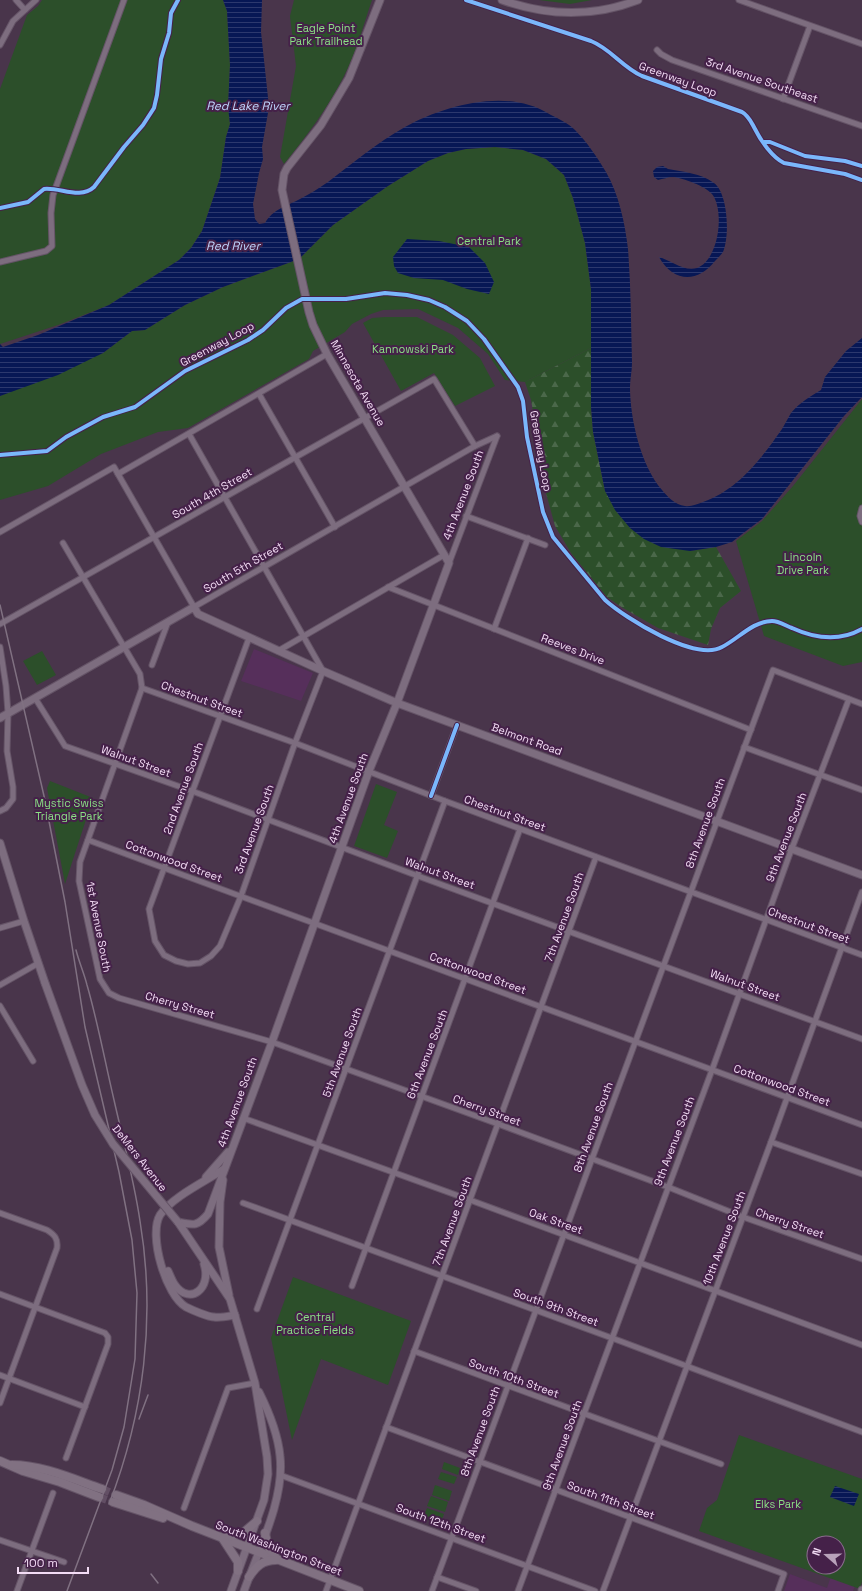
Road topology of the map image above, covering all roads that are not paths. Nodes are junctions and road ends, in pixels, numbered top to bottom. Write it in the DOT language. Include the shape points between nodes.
graph roads {
  1 [pos="16,0"];
  2 [pos="36,0"];
  3 [pos="124,0"];
  4 [pos="380,0"];
  5 [pos="502,0"];
  6 [pos="638,0"];
  7 [pos="739,0"];
  8 [pos="25,10"];
  9 [pos="810,26"];
  10 [pos="862,44"];
  11 [pos="0,45"];
  12 [pos="657,50"];
  13 [pos="783,99"];
  14 [pos="862,126"];
  15 [pos="0,262"];
  16 [pos="327,354"];
  17 [pos="258,394"];
  18 [pos="365,417"];
  19 [pos="189,434"];
  20 [pos="497,436"];
  21 [pos="475,446"];
  22 [pos="294,458"];
  23 [pos="118,474"];
  24 [pos="404,486"];
  25 [pos="224,497"];
  26 [pos="862,508"];
  27 [pos="466,516"];
  28 [pos="862,522"];
  29 [pos="335,527"];
  30 [pos="0,532"];
  31 [pos="154,537"];
  32 [pos="528,538"];
  33 [pos="63,543"];
  34 [pos="545,545"];
  35 [pos="444,555"];
  36 [pos="449,563"];
  37 [pos="265,567"];
  38 [pos="83,577"];
  39 [pos="388,587"];
  40 [pos="433,605"];
  41 [pos="194,607"];
  42 [pos="168,622"];
  43 [pos="0,624"];
  44 [pos="494,629"];
  45 [pos="303,635"];
  46 [pos="249,638"];
  47 [pos="0,647"];
  48 [pos="124,647"];
  49 [pos="278,651"];
  50 [pos="152,665"];
  51 [pos="323,671"];
  52 [pos="142,688"];
  53 [pos="35,698"];
  54 [pos="849,699"];
  55 [pos="397,703"];
  56 [pos="862,704"];
  57 [pos="8,713"];
  58 [pos="220,716"];
  59 [pos="0,718"];
  60 [pos="457,725"];
  61 [pos="751,730"];
  62 [pos="295,743"];
  63 [pos="744,747"];
  64 [pos="115,764"];
  65 [pos="369,771"];
  66 [pos="820,775"];
  67 [pos="862,790"];
  68 [pos="192,791"];
  69 [pos="431,796"];
  70 [pos="445,801"];
  71 [pos="0,811"];
  72 [pos="268,820"];
  73 [pos="716,821"];
  74 [pos="520,829"];
  75 [pos="88,840"];
  76 [pos="0,843"];
  77 [pos="342,847"];
  78 [pos="792,849"];
  79 [pos="596,857"];
  80 [pos="164,867"];
  81 [pos="862,875"];
  82 [pos="418,876"];
  83 [pos="690,892"];
  84 [pos="862,892"];
  85 [pos="241,896"];
  86 [pos="494,903"];
  87 [pos="765,920"];
  88 [pos="24,921"];
  89 [pos="314,923"];
  90 [pos="0,928"];
  91 [pos="569,931"];
  92 [pos="842,947"];
  93 [pos="390,951"];
  94 [pos="862,955"];
  95 [pos="176,961"];
  96 [pos="38,964"];
  97 [pos="663,965"];
  98 [pos="466,979"];
  99 [pos="0,985"];
  100 [pos="104,987"];
  101 [pos="739,994"];
  102 [pos="0,1006"];
  103 [pos="542,1007"];
  104 [pos="815,1021"];
  105 [pos="862,1038"];
  106 [pos="636,1041"];
  107 [pos="272,1042"];
  108 [pos="33,1061"];
  109 [pos="346,1069"];
  110 [pos="712,1070"];
  111 [pos="422,1097"];
  112 [pos="787,1097"];
  113 [pos="243,1118"];
  114 [pos="498,1124"];
  115 [pos="862,1125"];
  116 [pos="771,1142"];
  117 [pos="318,1145"];
  118 [pos="232,1148"];
  119 [pos="592,1159"];
  120 [pos="224,1169"];
  121 [pos="394,1173"];
  122 [pos="862,1174"];
  123 [pos="668,1187"];
  124 [pos="192,1189"];
  125 [pos="470,1200"];
  126 [pos="243,1203"];
  127 [pos="0,1213"];
  128 [pos="743,1217"];
  129 [pos="290,1220"];
  130 [pos="178,1222"];
  131 [pos="564,1234"];
  132 [pos="366,1248"];
  133 [pos="159,1254"];
  134 [pos="201,1256"];
  135 [pos="862,1259"];
  136 [pos="640,1262"];
  137 [pos="442,1276"];
  138 [pos="352,1286"];
  139 [pos="715,1290"];
  140 [pos="0,1294"];
  141 [pos="230,1299"];
  142 [pos="35,1307"];
  143 [pos="257,1309"];
  144 [pos="536,1311"];
  145 [pos="236,1316"];
  146 [pos="612,1338"];
  147 [pos="862,1345"];
  148 [pos="414,1351"];
  149 [pos="687,1366"];
  150 [pos="0,1375"];
  151 [pos="9,1379"];
  152 [pos="255,1383"];
  153 [pos="507,1386"];
  154 [pos="0,1402"];
  155 [pos="85,1407"];
  156 [pos="584,1414"];
  157 [pos="386,1427"];
  158 [pos="862,1432"];
  159 [pos="277,1438"];
  160 [pos="264,1440"];
  161 [pos="659,1442"];
  162 [pos="66,1458"];
  163 [pos="0,1461"];
  164 [pos="480,1462"];
  165 [pos="720,1464"];
  166 [pos="280,1475"];
  167 [pos="556,1490"];
  168 [pos="53,1493"];
  169 [pos="101,1493"];
  170 [pos="114,1498"];
  171 [pos="358,1503"];
  172 [pos="184,1508"];
  173 [pos="631,1518"];
  174 [pos="257,1521"];
  175 [pos="265,1533"];
  176 [pos="222,1538"];
  177 [pos="452,1538"];
  178 [pos="0,1540"];
  179 [pos="247,1548"];
  180 [pos="32,1552"];
  181 [pos="258,1552"];
  182 [pos="278,1560"];
  183 [pos="64,1562"];
  184 [pos="528,1566"];
  185 [pos="238,1571"];
  186 [pos="249,1576"];
  187 [pos="438,1576"];
  188 [pos="330,1580"];
  189 [pos="17,1591"];
  190 [pos="231,1591"];
  191 [pos="244,1591"];
  192 [pos="326,1591"];
  193 [pos="358,1591"];
  194 [pos="432,1591"];
  195 [pos="476,1591"];
  196 [pos="518,1591"];
  197 [pos="595,1591"];
  198 [pos="603,1591"];
  199 [pos="778,1591"];
  1 -- 8 [label="street"];
  2 -- 8 [label="street"];
  3 -- 15 [label="street" via="53,195 52,246 46,252"];
  4 -- 16 [label="street, Minnesota Avenue" via="350,78 321,125 284,174 283,200 313,325"];
  5 -- 6 [label="street" via="533,9 566,13 603,10"];
  7 -- 9 [label="street"];
  8 -- 11 [label="street" via="13,21"];
  9 -- 10 [label="street"];
  9 -- 13 [label="street"];
  12 -- 13 [label="street, 3rd Avenue Southeast" via="672,60"];
  13 -- 14 [label="street, 3rd Avenue Southeast"];
  16 -- 17 [label="street"];
  16 -- 18 [label="street, Minnesota Avenue"];
  17 -- 19 [label="street"];
  17 -- 22 [label="street"];
  18 -- 21 [label="street, South 4th Street" via="434,379"];
  18 -- 22 [label="street, South 4th Street"];
  18 -- 24 [label="street, Minnesota Avenue"];
  19 -- 23 [label="street"];
  19 -- 25 [label="street"];
  20 -- 21 [label="street, South 5th Street"];
  20 -- 27 [label="street, 4th Avenue South"];
  21 -- 24 [label="street, South 5th Street"];
  22 -- 25 [label="street, South 4th Street"];
  22 -- 29 [label="street"];
  23 -- 30 [label="street" via="114,467"];
  23 -- 31 [label="street"];
  24 -- 29 [label="street, South 5th Street"];
  24 -- 35 [label="street, Minnesota Avenue"];
  25 -- 31 [label="street, South 4th Street"];
  25 -- 37 [label="street"];
  26 -- 28 [label="street"];
  27 -- 32 [label="street"];
  27 -- 36 [label="street, 4th Avenue South"];
  29 -- 37 [label="street, South 5th Street"];
  31 -- 38 [label="street, South 4th Street"];
  31 -- 41 [label="street"];
  32 -- 34 [label="street"];
  32 -- 44 [label="street"];
  33 -- 38 [label="street"];
  35 -- 36 [label="street, Minnesota Avenue"];
  35 -- 39 [label="street"];
  36 -- 40 [label="street, 4th Avenue South"];
  37 -- 41 [label="street, South 5th Street"];
  37 -- 45 [label="street"];
  38 -- 43 [label="street, South 4th Street"];
  38 -- 48 [label="street"];
  39 -- 40 [label="street, Reeves Drive"];
  39 -- 45 [label="street"];
  40 -- 44 [label="street, Reeves Drive"];
  40 -- 55 [label="street, 4th Avenue South"];
  41 -- 42 [label="street, South 5th Street"];
  41 -- 46 [label="street, Belmont Road" via="198,614"];
  42 -- 48 [label="street, South 5th Street"];
  42 -- 50 [label="street"];
  44 -- 61 [label="street, Reeves Drive"];
  45 -- 49 [label="street"];
  45 -- 51 [label="street"];
  46 -- 49 [label="street, Belmont Road"];
  46 -- 58 [label="street, 2nd Avenue South"];
  47 -- 57 [label="street"];
  48 -- 52 [label="street" via="140,674"];
  48 -- 53 [label="street, South 5th Street"];
  49 -- 51 [label="street, Belmont Road"];
  51 -- 55 [label="street, Belmont Road"];
  51 -- 62 [label="street, 3rd Avenue South"];
  52 -- 58 [label="street, Chestnut Street"];
  52 -- 64 [label="street, 1st Avenue South"];
  53 -- 57 [label="street, South 5th Street"];
  53 -- 64 [label="street, Walnut Street" via="65,746"];
  54 -- 56 [label="street"];
  54 -- 61 [label="street, 8th Avenue South" via="773,670"];
  54 -- 66 [label="street, 9th Avenue South"];
  55 -- 60 [label="street, Belmont Road"];
  55 -- 65 [label="street, 4th Avenue South"];
  57 -- 59 [label="street, South 5th Street"];
  57 -- 71 [label="street" via="7,751 13,799"];
  58 -- 62 [label="street, Chestnut Street"];
  58 -- 68 [label="street, 2nd Avenue South"];
  60 -- 69 [label="street"];
  60 -- 73 [label="street, Belmont Road"];
  61 -- 63 [label="street, 8th Avenue South"];
  62 -- 65 [label="street, Chestnut Street"];
  62 -- 72 [label="street, 3rd Avenue South"];
  63 -- 66 [label="street"];
  63 -- 73 [label="street, 8th Avenue South"];
  64 -- 68 [label="street, Walnut Street"];
  64 -- 75 [label="street, 1st Avenue South"];
  65 -- 69 [label="street, Chestnut Street"];
  65 -- 77 [label="street, 4th Avenue South"];
  66 -- 67 [label="street"];
  66 -- 78 [label="street, 9th Avenue South"];
  68 -- 72 [label="street, Walnut Street"];
  68 -- 80 [label="street, 2nd Avenue South"];
  69 -- 70 [label="street, Chestnut Street"];
  70 -- 74 [label="street, Chestnut Street"];
  70 -- 82 [label="street, 5th Avenue South"];
  72 -- 77 [label="street, Walnut Street"];
  72 -- 85 [label="street, 3rd Avenue South"];
  73 -- 78 [label="street, Belmont Road"];
  73 -- 83 [label="street, 8th Avenue South"];
  74 -- 79 [label="street, Chestnut Street"];
  74 -- 86 [label="street, 6th Avenue South"];
  75 -- 80 [label="street, Cottonwood Street"];
  75 -- 100 [label="street, 1st Avenue South" via="80,862 79,880 100,979"];
  76 -- 88 [label="street, DeMers Avenue"];
  77 -- 82 [label="street, Walnut Street"];
  77 -- 89 [label="street, 4th Avenue South"];
  78 -- 81 [label="street, Belmont Road"];
  78 -- 87 [label="street, 9th Avenue South"];
  79 -- 83 [label="street, Chestnut Street"];
  79 -- 91 [label="street, 7th Avenue South"];
  80 -- 85 [label="street, Cottonwood Street"];
  80 -- 95 [label="street, 2nd Avenue South" via="149,909 155,941 164,955"];
  82 -- 86 [label="street, Walnut Street"];
  82 -- 93 [label="street, 5th Avenue South"];
  83 -- 87 [label="street, Chestnut Street"];
  83 -- 97 [label="street, 8th Avenue South"];
  84 -- 92 [label="street, 10th Avenue South"];
  85 -- 89 [label="street, Cottonwood Street"];
  85 -- 95 [label="street, 3rd Avenue South" via="220,946 212,956 200,963"];
  86 -- 91 [label="street, Walnut Street"];
  86 -- 98 [label="street, 6th Avenue South"];
  87 -- 92 [label="street, Chestnut Street"];
  87 -- 101 [label="street, 9th Avenue South"];
  88 -- 90 [label="street"];
  88 -- 96 [label="street, DeMers Avenue"];
  89 -- 93 [label="street, Cottonwood Street"];
  89 -- 107 [label="street, 4th Avenue South"];
  91 -- 97 [label="street, Walnut Street"];
  91 -- 103 [label="street, 7th Avenue South"];
  92 -- 94 [label="street, Chestnut Street"];
  92 -- 104 [label="street, 10th Avenue South"];
  93 -- 98 [label="street, Cottonwood Street"];
  93 -- 109 [label="street, 5th Avenue South"];
  96 -- 99 [label="street"];
  96 -- 130 [label="street, DeMers Avenue, bridge" via="95,1115 114,1144"];
  97 -- 101 [label="street, Walnut Street"];
  97 -- 106 [label="street, 8th Avenue South"];
  98 -- 103 [label="street, Cottonwood Street"];
  98 -- 111 [label="street, 6th Avenue South"];
  100 -- 107 [label="street, Cherry Street" via="119,998"];
  101 -- 104 [label="street, Walnut Street"];
  101 -- 110 [label="street, 9th Avenue South"];
  102 -- 108 [label="street"];
  103 -- 106 [label="street, Cottonwood Street"];
  103 -- 114 [label="street, 7th Avenue South"];
  104 -- 105 [label="street, Walnut Street"];
  104 -- 112 [label="street, 10th Avenue South"];
  106 -- 110 [label="street, Cottonwood Street"];
  106 -- 119 [label="street, 8th Avenue South"];
  107 -- 109 [label="street, Cherry Street"];
  107 -- 113 [label="street, 4th Avenue South"];
  109 -- 111 [label="street, Cherry Street"];
  109 -- 117 [label="street, 5th Avenue South"];
  110 -- 112 [label="street, Cottonwood Street"];
  110 -- 123 [label="street, 9th Avenue South"];
  111 -- 114 [label="street, Cherry Street"];
  111 -- 121 [label="street, 6th Avenue South"];
  112 -- 115 [label="street, Cottonwood Street"];
  112 -- 116 [label="street, 10th Avenue South"];
  113 -- 117 [label="street, Oak Street"];
  113 -- 118 [label="street, 4th Avenue South"];
  114 -- 119 [label="street, Cherry Street"];
  114 -- 125 [label="street, 7th Avenue South"];
  116 -- 122 [label="street"];
  116 -- 128 [label="street, 10th Avenue South"];
  117 -- 121 [label="street, Oak Street"];
  117 -- 129 [label="street, 5th Avenue South"];
  118 -- 120 [label="street, 4th Avenue South"];
  118 -- 124 [label="street"];
  119 -- 123 [label="street, Cherry Street"];
  119 -- 131 [label="street, 8th Avenue South"];
  120 -- 124 [label="street"];
  120 -- 130 [label="street" via="208,1214 202,1222 196,1225"];
  120 -- 141 [label="street" via="219,1247"];
  121 -- 125 [label="street, Oak Street"];
  121 -- 132 [label="street, 6th Avenue South"];
  123 -- 128 [label="street, Cherry Street"];
  123 -- 136 [label="street, 9th Avenue South"];
  124 -- 133 [label="street" via="173,1201 160,1215 156,1226"];
  125 -- 131 [label="street, Oak Street"];
  125 -- 137 [label="street, 7th Avenue South"];
  126 -- 129 [label="street, South 9th Street"];
  127 -- 142 [label="street" via="47,1230 56,1238 57,1248"];
  128 -- 135 [label="street, Cherry Street"];
  128 -- 139 [label="street, 10th Avenue South"];
  129 -- 132 [label="street, South 9th Street"];
  129 -- 143 [label="street, 5th Avenue South"];
  130 -- 134 [label="street, DeMers Avenue"];
  131 -- 136 [label="street, Oak Street"];
  131 -- 144 [label="street, 8th Avenue South"];
  132 -- 137 [label="street, South 9th Street"];
  132 -- 138 [label="street, 6th Avenue South"];
  133 -- 134 [label="street" via="175,1285 180,1291 188,1294 201,1290 206,1282"];
  133 -- 145 [label="street" via="168,1284 174,1296 185,1307 214,1317"];
  134 -- 141 [label="street, DeMers Avenue"];
  136 -- 139 [label="street, Oak Street"];
  136 -- 146 [label="street, 9th Avenue South"];
  137 -- 144 [label="street, South 9th Street"];
  137 -- 148 [label="street, 7th Avenue South"];
  139 -- 147 [label="street, Oak Street"];
  139 -- 149 [label="street, 10th Avenue South"];
  140 -- 142 [label="street"];
  141 -- 145 [label="street, DeMers Avenue"];
  142 -- 151 [label="street"];
  142 -- 155 [label="street" via="105,1333 108,1337 108,1344"];
  144 -- 146 [label="street, South 9th Street"];
  144 -- 153 [label="street, 8th Avenue South"];
  145 -- 152 [label="street, DeMers Avenue"];
  146 -- 149 [label="street, South 9th Street"];
  146 -- 156 [label="street, 9th Avenue South"];
  148 -- 153 [label="street, South 10th Street"];
  148 -- 157 [label="street, 7th Avenue South"];
  149 -- 158 [label="street, South 9th Street"];
  149 -- 161 [label="street, 10th Avenue South"];
  150 -- 151 [label="street"];
  151 -- 154 [label="street"];
  151 -- 155 [label="street"];
  152 -- 159 [label="street, DeMers Avenue"];
  152 -- 160 [label="street, DeMers Avenue"];
  152 -- 172 [label="street" via="228,1388"];
  153 -- 156 [label="street, South 10th Street"];
  153 -- 164 [label="street, 8th Avenue South"];
  155 -- 162 [label="street"];
  156 -- 161 [label="street, South 10th Street"];
  156 -- 167 [label="street, 9th Avenue South"];
  157 -- 164 [label="street, South 11th Street"];
  157 -- 171 [label="street, 7th Avenue South"];
  159 -- 160 [label="street"];
  159 -- 166 [label="street, DeMers Avenue"];
  160 -- 174 [label="street, DeMers Avenue" via="268,1464 267,1487"];
  161 -- 165 [label="street, South 10th Street"];
  161 -- 173 [label="street, 10th Avenue South"];
  163 -- 169 [label="main road" via="23,1471"];
  164 -- 167 [label="street, South 11th Street"];
  164 -- 177 [label="street, 8th Avenue South"];
  166 -- 171 [label="street, South 12th Street"];
  166 -- 175 [label="street, DeMers Avenue" via="275,1504"];
  167 -- 173 [label="street, South 11th Street"];
  167 -- 184 [label="street, 9th Avenue South"];
  168 -- 180 [label="street"];
  170 -- 176 [label="main road, South Washington Street" via="142,1512 192,1526"];
  171 -- 177 [label="street, South 12th Street"];
  171 -- 188 [label="street, 7th Avenue South"];
  173 -- 198 [label="street, 10th Avenue South"];
  173 -- 199 [label="street, South 11th Street" via="784,1574"];
  174 -- 176 [label="main road" via="243,1533"];
  174 -- 179 [label="street, DeMers Avenue"];
  175 -- 181 [label="street, DeMers Avenue"];
  175 -- 182 [label="main road" via="268,1548"];
  176 -- 179 [label="main road, South Washington Street"];
  176 -- 185 [label="main road" via="238,1562"];
  177 -- 184 [label="street, South 12th Street"];
  177 -- 187 [label="street, 8th Avenue South"];
  178 -- 180 [label="street"];
  179 -- 181 [label="main road, South Washington Street"];
  179 -- 185 [label="street, DeMers Avenue"];
  180 -- 183 [label="street"];
  180 -- 189 [label="street"];
  181 -- 182 [label="main road, South Washington Street"];
  181 -- 186 [label="street, DeMers Avenue"];
  182 -- 186 [label="main road" via="264,1561"];
  182 -- 188 [label="main road, South Washington Street"];
  184 -- 196 [label="street, 9th Avenue South"];
  184 -- 197 [label="street, South 12th Street"];
  185 -- 190 [label="street, DeMers Avenue"];
  186 -- 191 [label="street, DeMers Avenue"];
  187 -- 194 [label="street, 8th Avenue South"];
  187 -- 195 [label="street"];
  188 -- 192 [label="street, 7th Avenue South"];
  188 -- 193 [label="main road, South Washington Street"];
}
